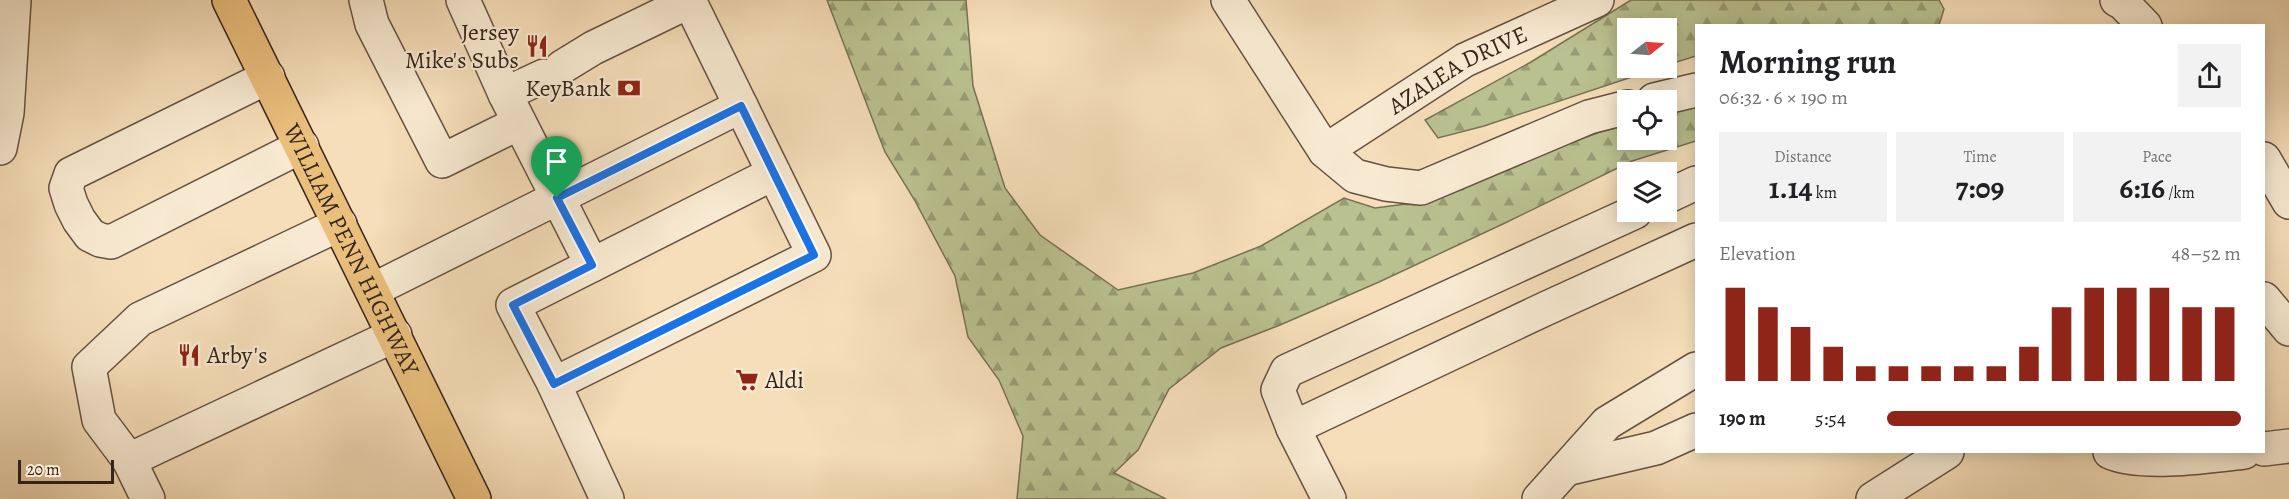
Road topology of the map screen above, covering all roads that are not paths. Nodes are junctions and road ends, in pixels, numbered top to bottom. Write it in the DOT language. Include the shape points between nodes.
graph roads {
  1 [pos="14,0"];
  2 [pos="229,0"];
  3 [pos="366,0"];
  4 [pos="462,0"];
  5 [pos="689,0"];
  6 [pos="1228,0"];
  7 [pos="1597,0"];
  8 [pos="2117,0"];
  9 [pos="2143,24"];
  10 [pos="543,76"];
  11 [pos="268,77"];
  12 [pos="1695,90"];
  13 [pos="1677,95"];
  14 [pos="741,106"];
  15 [pos="1617,110"];
  16 [pos="519,123"];
  17 [pos="302,146"];
  18 [pos="0,148"];
  19 [pos="1325,151"];
  20 [pos="2265,161"];
  21 [pos="774,172"];
  22 [pos="1695,183"];
  23 [pos="1677,192"];
  24 [pos="557,198"];
  25 [pos="2289,202"];
  26 [pos="1617,220"];
  27 [pos="340,224"];
  28 [pos="1695,240"];
  29 [pos="592,265"];
  30 [pos="373,290"];
  31 [pos="2265,300"];
  32 [pos="2289,329"];
  33 [pos="395,335"];
  34 [pos="1695,370"];
  35 [pos="554,384"];
  36 [pos="1293,428"];
  37 [pos="1695,430"];
  38 [pos="2289,446"];
  39 [pos="2265,449"];
  40 [pos="1945,453"];
  41 [pos="2112,453"];
  42 [pos="2236,453"];
  43 [pos="129,460"];
  44 [pos="1566,469"];
  45 [pos="148,499"];
  46 [pos="474,499"];
  47 [pos="607,499"];
  48 [pos="1329,499"];
  49 [pos="1539,499"];
  50 [pos="1873,499"];
  1 -- 18 [label="street" via="7,113"];
  2 -- 11 [label="highway, WILLIAM PENN HIGHWAY"];
  3 -- 16 [label="street" via="372,24 442,161"];
  4 -- 10 [label="street"];
  5 -- 10 [label="street"];
  5 -- 14 [label="street"];
  6 -- 19 [label="street"];
  7 -- 19 [label="street, AZALEA DRIVE" via="1465,60"];
  8 -- 9 [label="street"];
  10 -- 16 [label="street"];
  11 -- 17 [label="highway, WILLIAM PENN HIGHWAY"];
  11 -- 17 [label="street" via="71,174 66,188 71,204 90,235 111,242"];
  12 -- 13 [label="street"];
  14 -- 21 [label="street"];
  14 -- 24 [label="street"];
  15 -- 19 [label="street" via="1589,117 1421,188 1355,176"];
  16 -- 24 [label="street"];
  17 -- 27 [label="highway, WILLIAM PENN HIGHWAY"];
  20 -- 25 [label="street"];
  21 -- 29 [label="street"];
  21 -- 35 [label="street" via="814,255"];
  22 -- 23 [label="street"];
  24 -- 29 [label="street"];
  24 -- 30 [label="street"];
  26 -- 36 [label="street" via="1287,371 1278,390"];
  27 -- 30 [label="highway, WILLIAM PENN HIGHWAY"];
  27 -- 43 [label="street" via="140,320 89,367 99,420"];
  28 -- 36 [label="street"];
  29 -- 35 [label="street" via="513,305"];
  30 -- 33 [label="highway, WILLIAM PENN HIGHWAY"];
  31 -- 32 [label="street"];
  33 -- 43 [label="street"];
  33 -- 46 [label="highway, WILLIAM PENN HIGHWAY"];
  34 -- 44 [label="street" via="1607,423"];
  35 -- 47 [label="street"];
  36 -- 48 [label="street"];
  37 -- 44 [label="street" via="1656,448"];
  38 -- 39 [label="street"];
  40 -- 50 [label="street"];
  41 -- 42 [label="street" via="2186,459"];
  43 -- 45 [label="street"];
  44 -- 49 [label="street"];
}
